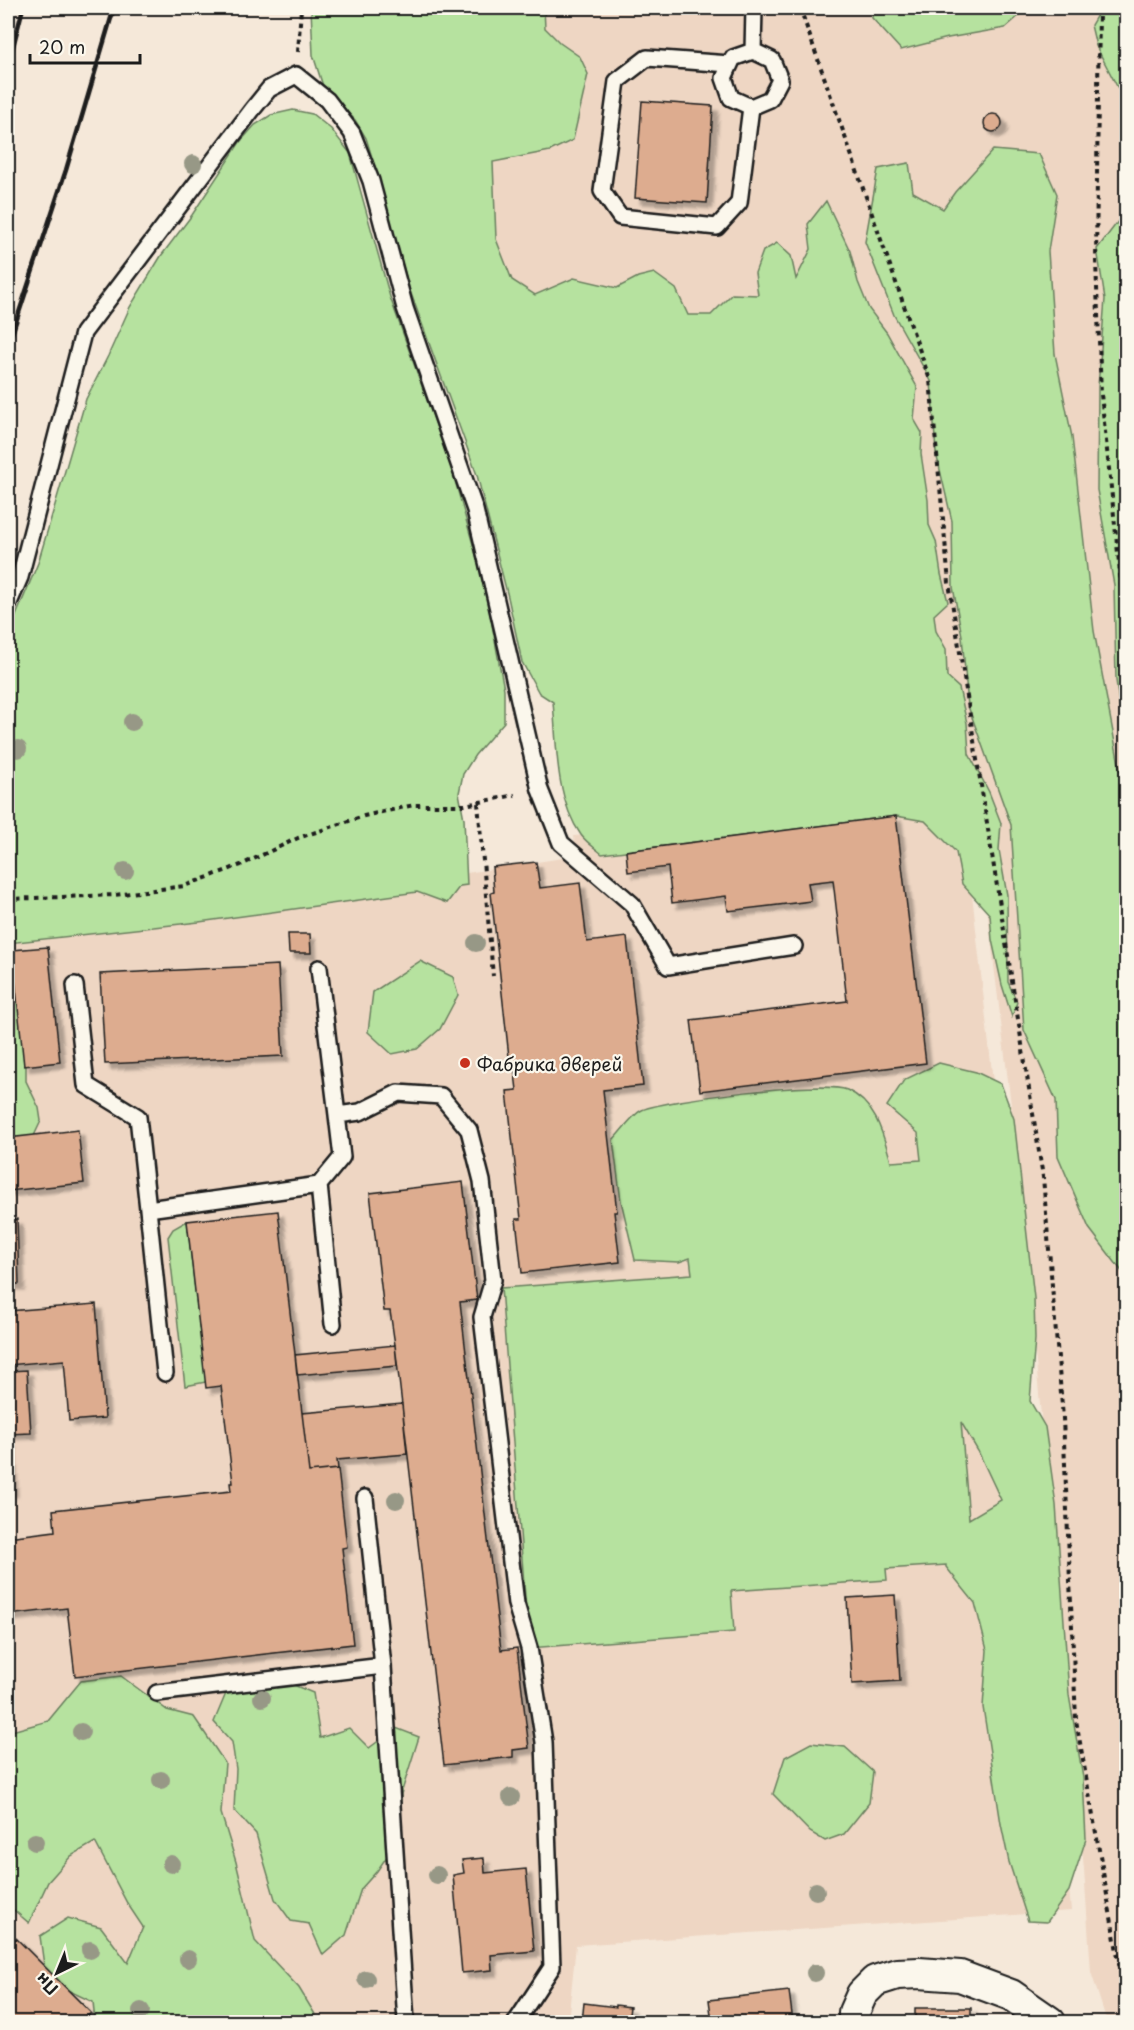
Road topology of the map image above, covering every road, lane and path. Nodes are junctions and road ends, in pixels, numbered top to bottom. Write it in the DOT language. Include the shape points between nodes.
graph roads {
  1 [pos="301,8"];
  2 [pos="754,8"];
  3 [pos="800,8"];
  4 [pos="1099,8"];
  5 [pos="753,51"];
  6 [pos="730,64"];
  7 [pos="296,75"];
  8 [pos="751,107"];
  9 [pos="8,605"];
  10 [pos="1126,628"];
  11 [pos="540,790"];
  12 [pos="478,802"];
  13 [pos="8,898"];
  14 [pos="794,946"];
  15 [pos="319,968"];
  16 [pos="493,976"];
  17 [pos="75,985"];
  18 [pos="337,1115"];
  19 [pos="319,1185"];
  20 [pos="148,1209"];
  21 [pos="333,1324"];
  22 [pos="165,1372"];
  23 [pos="365,1497"];
  24 [pos="383,1666"];
  25 [pos="157,1693"];
  26 [pos="1126,2002"];
  27 [pos="406,2022"];
  28 [pos="516,2022"];
  29 [pos="854,2022"];
  30 [pos="1050,2022"];
  1 -- 7 [label="path"];
  2 -- 5 [label="lane"];
  3 -- 26 [label="path" via="930,380 949,583 1043,1177 1063,1418 1076,1720"];
  4 -- 10 [label="path" via="1096,261 1101,394"];
  5 -- 6 [label="lane" via="733,58"];
  5 -- 8 [label="lane" via="772,60 780,80 770,99"];
  6 -- 8 [label="lane" via="724,78 731,98"];
  6 -- 8 [label="lane" via="647,58 617,81 602,191 620,217 717,227 739,203"];
  7 -- 9 [label="lane" via="269,89 83,333 20,578"];
  7 -- 11 [label="lane" via="327,100 352,133 371,181 405,308 475,510"];
  11 -- 12 [label="path"];
  11 -- 14 [label="lane" via="561,843 632,904 668,966"];
  12 -- 13 [label="path" via="414,805 364,816 298,838 184,886 115,895"];
  12 -- 16 [label="path"];
  15 -- 18 [label="lane"];
  17 -- 20 [label="lane" via="86,1085 138,1117"];
  18 -- 19 [label="lane" via="342,1157"];
  18 -- 28 [label="lane" via="360,1112 398,1093 441,1096 469,1130 482,1181 493,1280 482,1317 516,1604 529,1648 544,1742 552,1967"];
  19 -- 20 [label="lane"];
  19 -- 21 [label="lane"];
  20 -- 22 [label="lane"];
  23 -- 24 [label="lane"];
  24 -- 25 [label="lane"];
  24 -- 27 [label="lane"];
  29 -- 30 [label="street" via="862,1994 875,1981 897,1974 920,1973 960,1976 1011,1995"];
}
